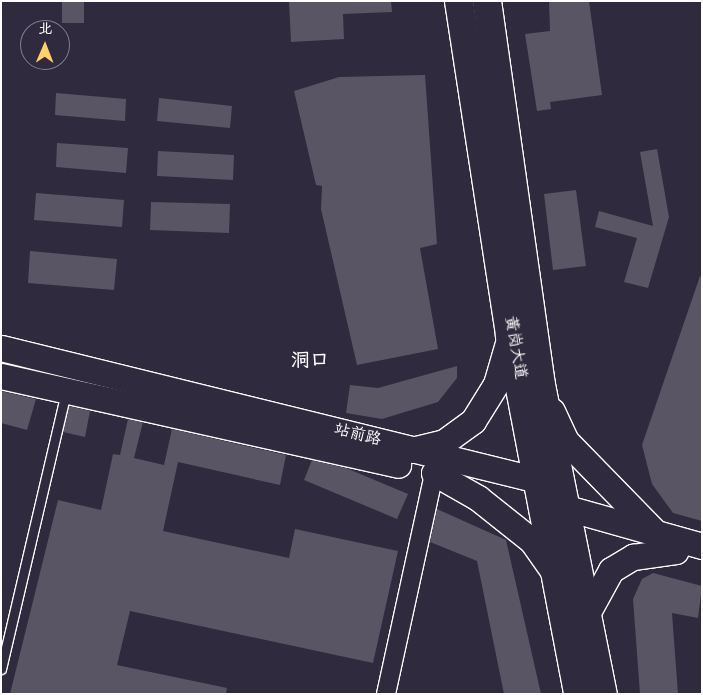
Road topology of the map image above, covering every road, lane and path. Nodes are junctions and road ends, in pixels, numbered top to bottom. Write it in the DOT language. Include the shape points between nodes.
graph roads {
  1 [pos="459,1"];
  2 [pos="488,1"];
  3 [pos="510,336"];
  4 [pos="1,348"];
  5 [pos="1,376"];
  6 [pos="70,378"];
  7 [pos="541,385"];
  8 [pos="410,451"];
  9 [pos="434,473"];
  10 [pos="538,488"];
  11 [pos="568,516"];
  12 [pos="654,532"];
  13 [pos="702,546"];
  14 [pos="676,551"];
  15 [pos="702,560"];
  16 [pos="554,572"];
  17 [pos="588,612"];
  18 [pos="1,669"];
  19 [pos="386,694"];
  20 [pos="578,694"];
  21 [pos="603,694"];
  1 -- 3 [label="main road, 黄岗大道"];
  2 -- 7 [label="main road, 黄岗大道"];
  3 -- 8 [label="street" via="496,384 473,420 444,442"];
  3 -- 10 [label="main road, 黄岗大道"];
  4 -- 6 [label="street, 站前路"];
  5 -- 6 [label="street, 站前路"];
  6 -- 8 [label="street, 站前路"];
  6 -- 9 [label="street, 站前路"];
  6 -- 18 [label="lane"];
  7 -- 11 [label="main road, 黄岗大道"];
  7 -- 12 [label="street" via="566,441"];
  8 -- 10 [label="street, 站前路"];
  9 -- 10 [label="street, 站前路"];
  9 -- 16 [label="street" via="478,498 532,540"];
  9 -- 19 [label="street"];
  10 -- 11 [label="street"];
  10 -- 16 [label="main road, 黄岗大道"];
  11 -- 12 [label="street"];
  11 -- 14 [label="street"];
  11 -- 17 [label="main road, 黄岗大道"];
  12 -- 13 [label="street"];
  14 -- 15 [label="street"];
  14 -- 17 [label="street" via="632,557 611,570"];
  16 -- 20 [label="main road, 黄岗大道"];
  17 -- 21 [label="main road, 黄岗大道"];
}
